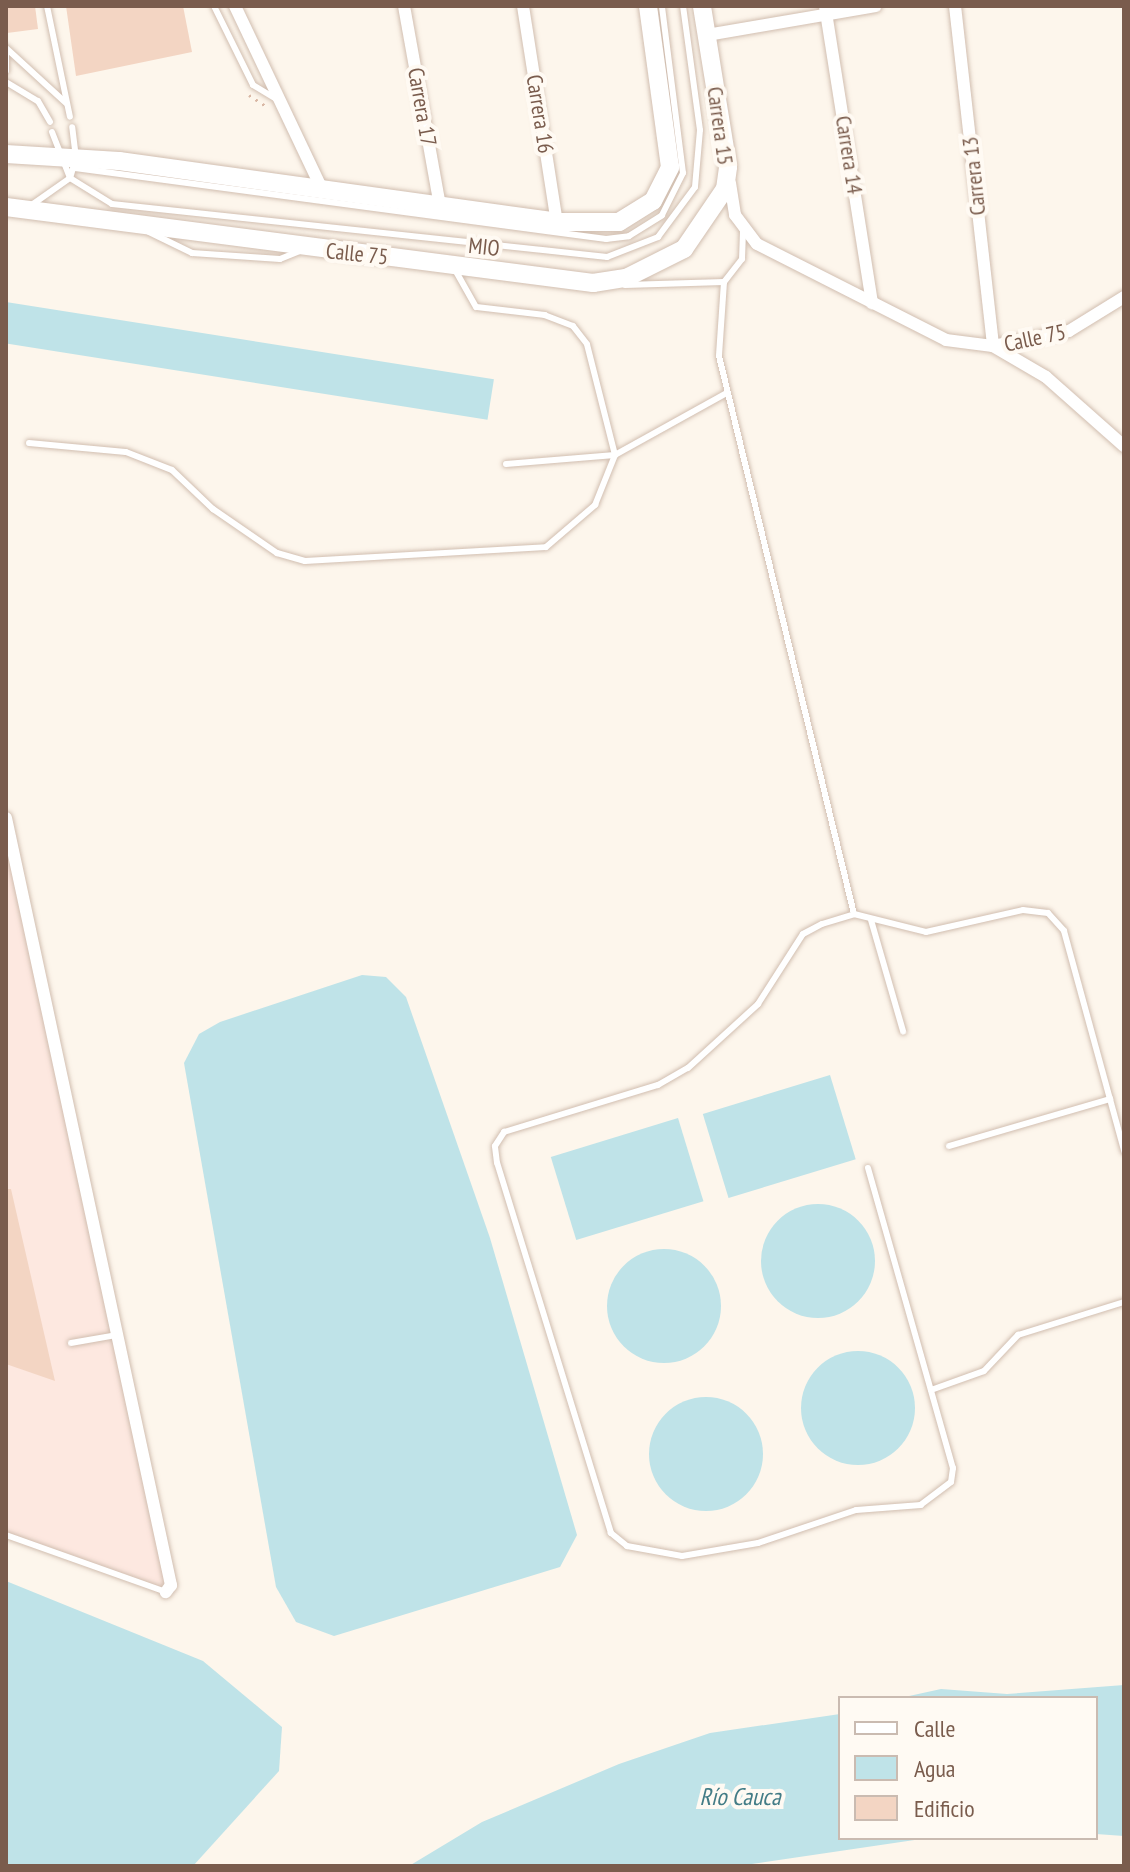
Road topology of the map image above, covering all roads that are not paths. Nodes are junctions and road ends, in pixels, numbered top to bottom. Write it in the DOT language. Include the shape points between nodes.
graph roads {
  1 [pos="47,6"];
  2 [pos="214,6"];
  3 [pos="235,6"];
  4 [pos="404,6"];
  5 [pos="523,6"];
  6 [pos="648,6"];
  7 [pos="662,6"];
  8 [pos="683,6"];
  9 [pos="702,6"];
  10 [pos="876,6"];
  11 [pos="955,6"];
  12 [pos="826,10"];
  13 [pos="707,35"];
  14 [pos="6,49"];
  15 [pos="6,71"];
  16 [pos="6,82"];
  17 [pos="6,90"];
  18 [pos="25,93"];
  19 [pos="280,101"];
  20 [pos="66,103"];
  21 [pos="70,117"];
  22 [pos="50,122"];
  23 [pos="72,127"];
  24 [pos="52,132"];
  25 [pos="6,154"];
  26 [pos="56,157"];
  27 [pos="76,163"];
  28 [pos="728,167"];
  29 [pos="70,178"];
  30 [pos="323,192"];
  31 [pos="440,207"];
  32 [pos="10,208"];
  33 [pos="557,222"];
  34 [pos="743,231"];
  35 [pos="697,238"];
  36 [pos="453,265"];
  37 [pos="724,282"];
  38 [pos="593,283"];
  39 [pos="1124,297"];
  40 [pos="872,303"];
  41 [pos="993,346"];
  42 [pos="727,393"];
  43 [pos="29,443"];
  44 [pos="1124,446"];
  45 [pos="615,455"];
  46 [pos="506,464"];
  47 [pos="6,818"];
  48 [pos="854,914"];
  49 [pos="871,920"];
  50 [pos="903,1031"];
  51 [pos="1110,1099"];
  52 [pos="949,1146"];
  53 [pos="1124,1151"];
  54 [pos="868,1168"];
  55 [pos="1124,1302"];
  56 [pos="117,1335"];
  57 [pos="71,1343"];
  58 [pos="931,1390"];
  59 [pos="6,1535"];
  60 [pos="166,1592"];
  1 -- 20 [label="lane"];
  2 -- 19 [label="lane" via="253,85"];
  3 -- 19 [label="street"];
  4 -- 31 [label="street, Carrera 17"];
  5 -- 33 [label="street, Carrera 16"];
  6 -- 33 [label="main road" via="672,155 653,201 619,222"];
  7 -- 27 [label="lane, MIO" via="683,173 662,215 629,236 575,235"];
  8 -- 29 [label="lane, MIO" via="701,158 685,207 641,247 586,257 329,231 112,204"];
  9 -- 13 [label="main road, Carrera 15"];
  10 -- 12 [label="street"];
  11 -- 41 [label="street, Carrera 13"];
  12 -- 13 [label="street"];
  12 -- 40 [label="street, Carrera 14"];
  13 -- 28 [label="main road, Carrera 15"];
  14 -- 15 [label="lane"];
  14 -- 20 [label="lane"];
  16 -- 18 [label="lane"];
  17 -- 18 [label="lane"];
  18 -- 22 [label="lane"];
  19 -- 30 [label="street"];
  20 -- 21 [label="lane"];
  23 -- 27 [label="lane"];
  24 -- 26 [label="lane, MIO"];
  25 -- 26 [label="main road"];
  26 -- 27 [label="main road"];
  26 -- 29 [label="lane, MIO"];
  27 -- 29 [label="lane"];
  27 -- 30 [label="main road"];
  28 -- 34 [label="street"];
  28 -- 35 [label="main road, Carrera 15" via="720,203"];
  29 -- 32 [label="lane" via="51,197"];
  30 -- 31 [label="main road"];
  31 -- 33 [label="main road"];
  32 -- 36 [label="main road, Calle 75"];
  34 -- 37 [label="lane" via="742,259"];
  34 -- 40 [label="street, Calle 75" via="777,257"];
  35 -- 38 [label="main road, Calle 75" via="657,267"];
  36 -- 38 [label="main road, Calle 75"];
  36 -- 45 [label="lane" via="476,307 573,326 587,344"];
  37 -- 38 [label="lane"];
  37 -- 42 [label="lane" via="719,356"];
  39 -- 41 [label="street, Calle 75" via="1086,326"];
  40 -- 41 [label="street, Calle 75" via="946,340"];
  41 -- 44 [label="street" via="1046,377"];
  42 -- 45 [label="lane"];
  42 -- 48 [label="lane"];
  43 -- 45 [label="lane" via="126,452 172,470 213,509 277,553 305,561 546,547 595,505"];
  45 -- 46 [label="lane"];
  47 -- 56 [label="street"];
  48 -- 49 [label="lane"];
  48 -- 58 [label="lane" via="803,934 758,1004 688,1068 658,1085 504,1132 495,1146 497,1163 611,1533 627,1546 682,1556 758,1543 856,1510 937,1498 953,1468"];
  49 -- 50 [label="lane"];
  49 -- 51 [label="lane" via="926,932 1023,910 1048,913 1064,931"];
  51 -- 52 [label="lane"];
  51 -- 53 [label="lane"];
  54 -- 58 [label="lane"];
  55 -- 58 [label="lane" via="1018,1335 984,1371"];
  56 -- 57 [label="lane"];
  56 -- 60 [label="street" via="171,1585"];
  59 -- 60 [label="lane"];
}
